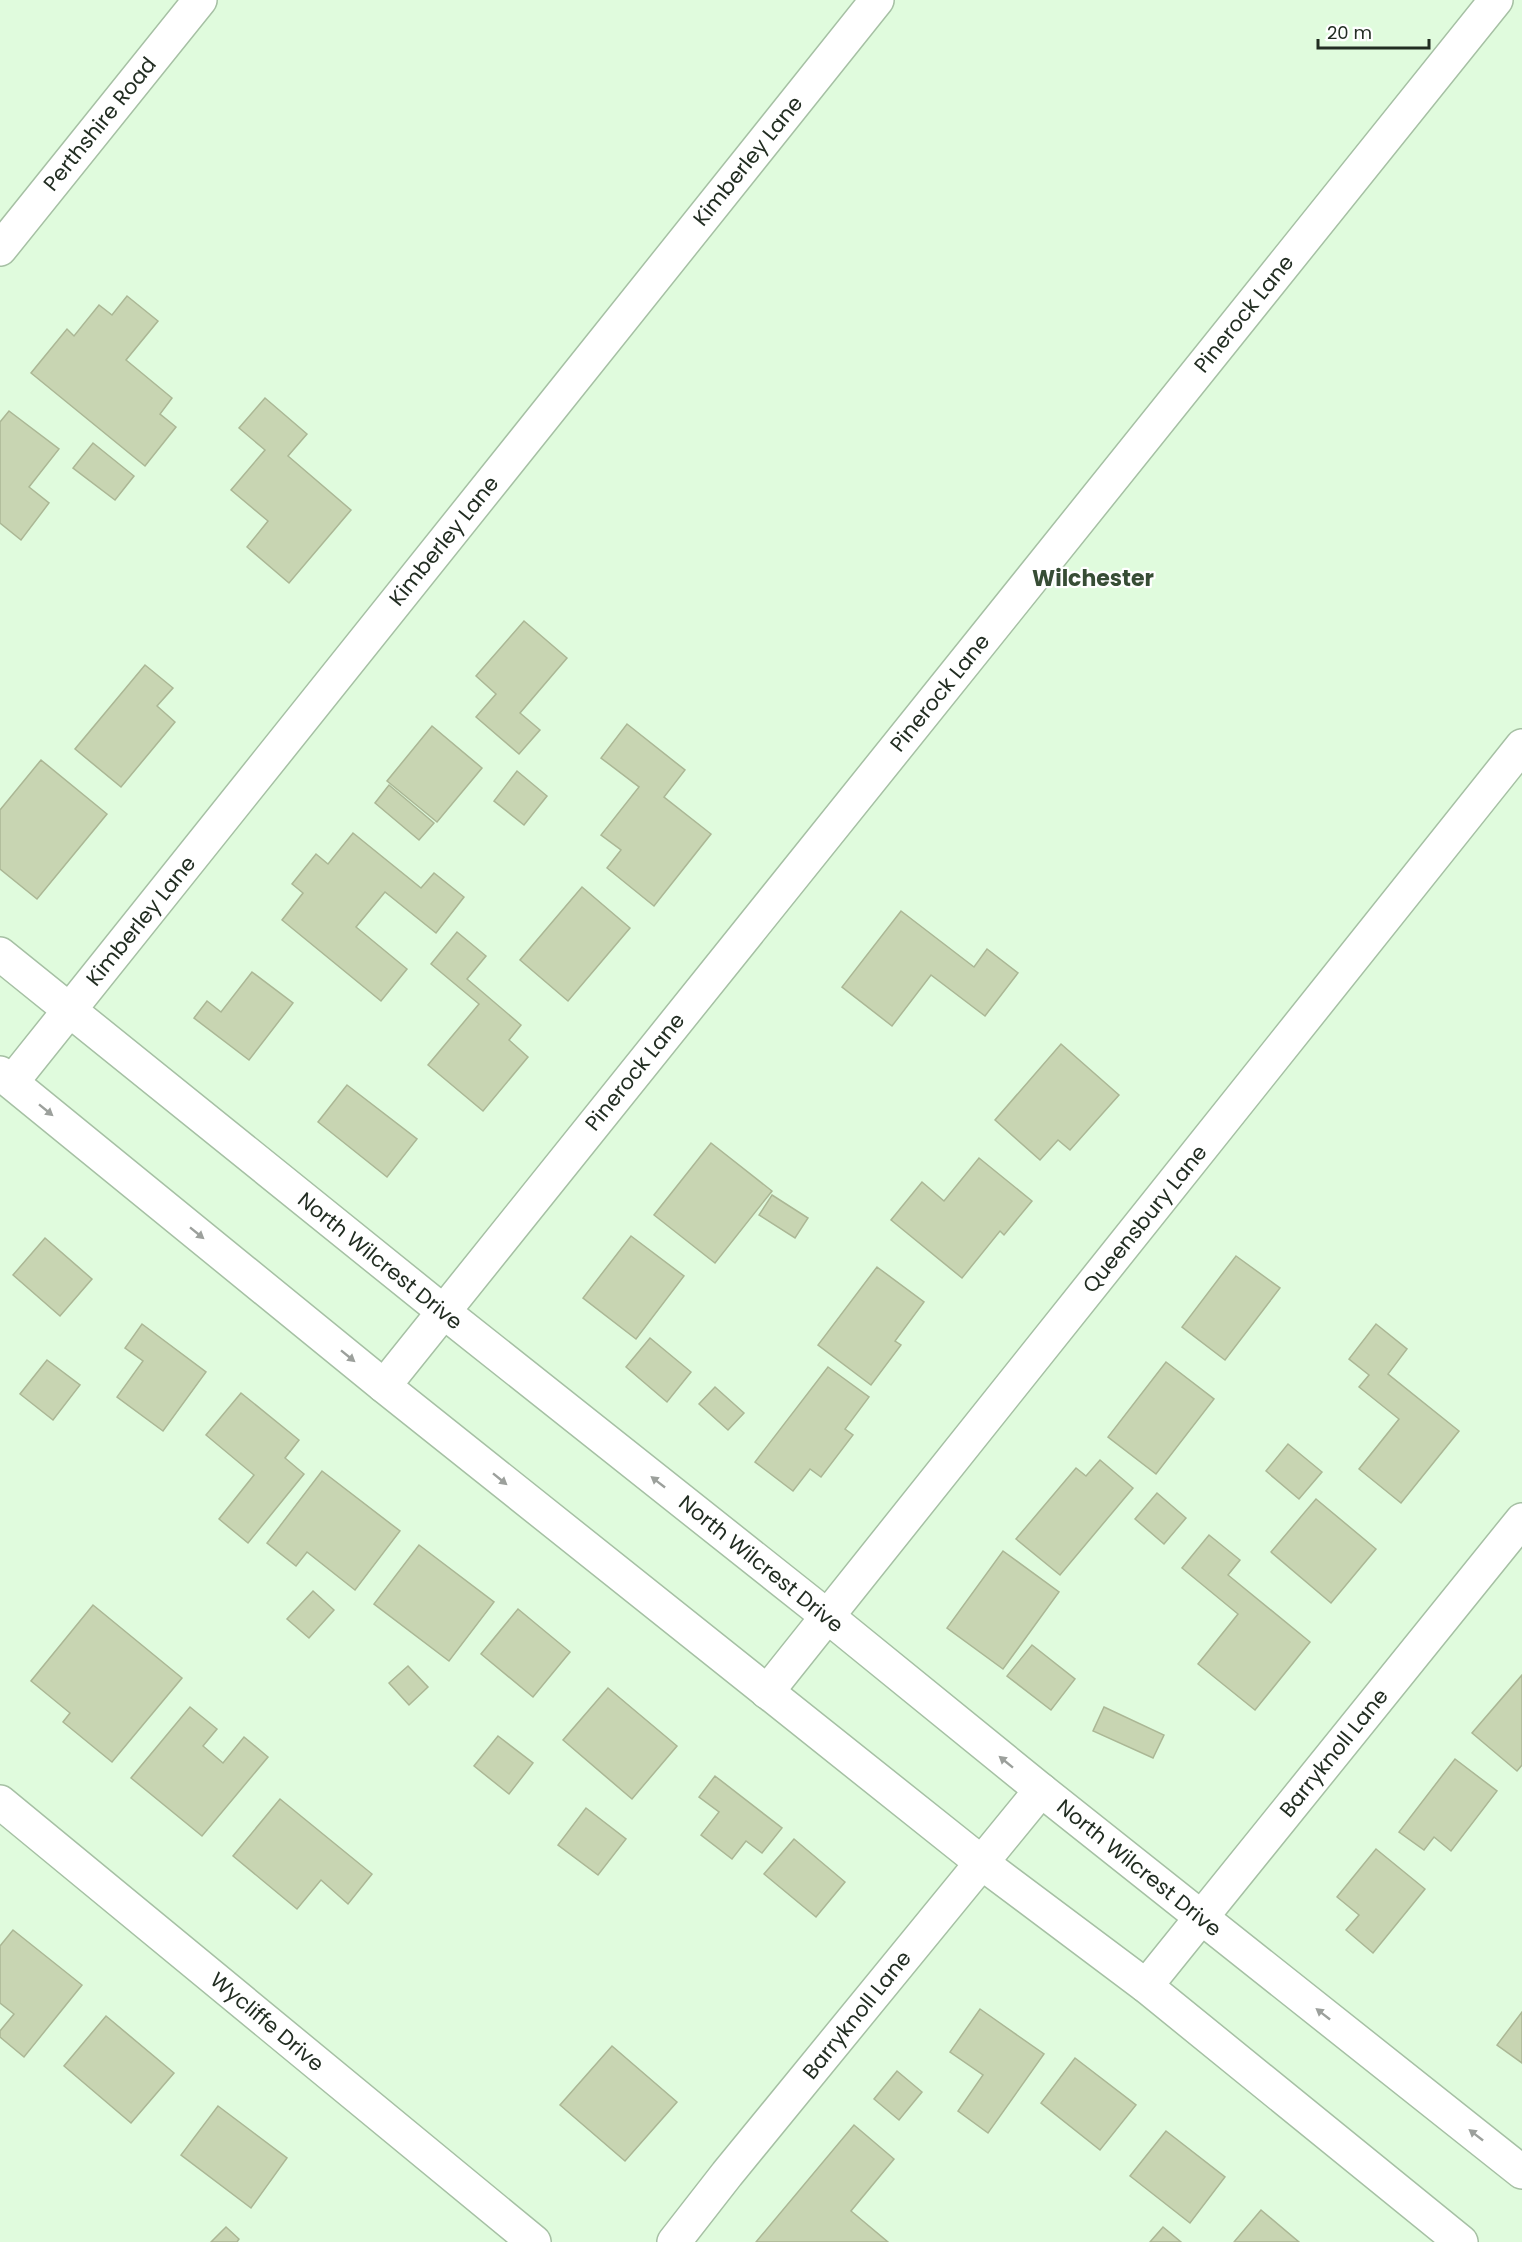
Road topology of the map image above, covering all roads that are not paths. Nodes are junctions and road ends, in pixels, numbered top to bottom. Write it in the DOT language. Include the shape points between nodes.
graph roads {
  1 [pos="200,0"];
  2 [pos="877,0"];
  3 [pos="1496,0"];
  4 [pos="0,249"];
  5 [pos="1522,746"];
  6 [pos="0,954"];
  7 [pos="70,1010"];
  8 [pos="6,1078"];
  9 [pos="444,1312"];
  10 [pos="384,1386"];
  11 [pos="1522,1520"];
  12 [pos="827,1616"];
  13 [pos="767,1692"];
  14 [pos="1041,1790"];
  15 [pos="0,1802"];
  16 [pos="982,1863"];
  17 [pos="1201,1918"];
  18 [pos="1146,1986"];
  19 [pos="1522,2172"];
  20 [pos="534,2242"];
  21 [pos="674,2242"];
  22 [pos="1461,2242"];
  1 -- 4 [label="street, Perthshire Road"];
  2 -- 7 [label="street, Kimberley Lane"];
  3 -- 9 [label="street, Pinerock Lane"];
  5 -- 12 [label="street, Queensbury Lane"];
  6 -- 7 [label="street, North Wilcrest Drive"];
  7 -- 8 [label="street, Kimberley Lane"];
  7 -- 9 [label="street, North Wilcrest Drive"];
  8 -- 10 [label="street, one-way"];
  9 -- 10 [label="street, Pinerock Lane"];
  12 -- 9 [label="street, North Wilcrest Drive, one-way"];
  10 -- 13 [label="street, one-way"];
  11 -- 17 [label="street, Barryknoll Lane"];
  12 -- 13 [label="street, Queensbury Lane"];
  14 -- 12 [label="street, North Wilcrest Drive, one-way"];
  13 -- 16 [label="street"];
  14 -- 16 [label="street, Barryknoll Lane"];
  14 -- 17 [label="street, North Wilcrest Drive"];
  15 -- 20 [label="street, Wycliffe Drive"];
  16 -- 18 [label="street"];
  16 -- 21 [label="street, Barryknoll Lane"];
  17 -- 18 [label="street, Barryknoll Lane"];
  19 -- 17 [label="street, North Wilcrest Drive, one-way"];
  18 -- 22 [label="street"];
}
